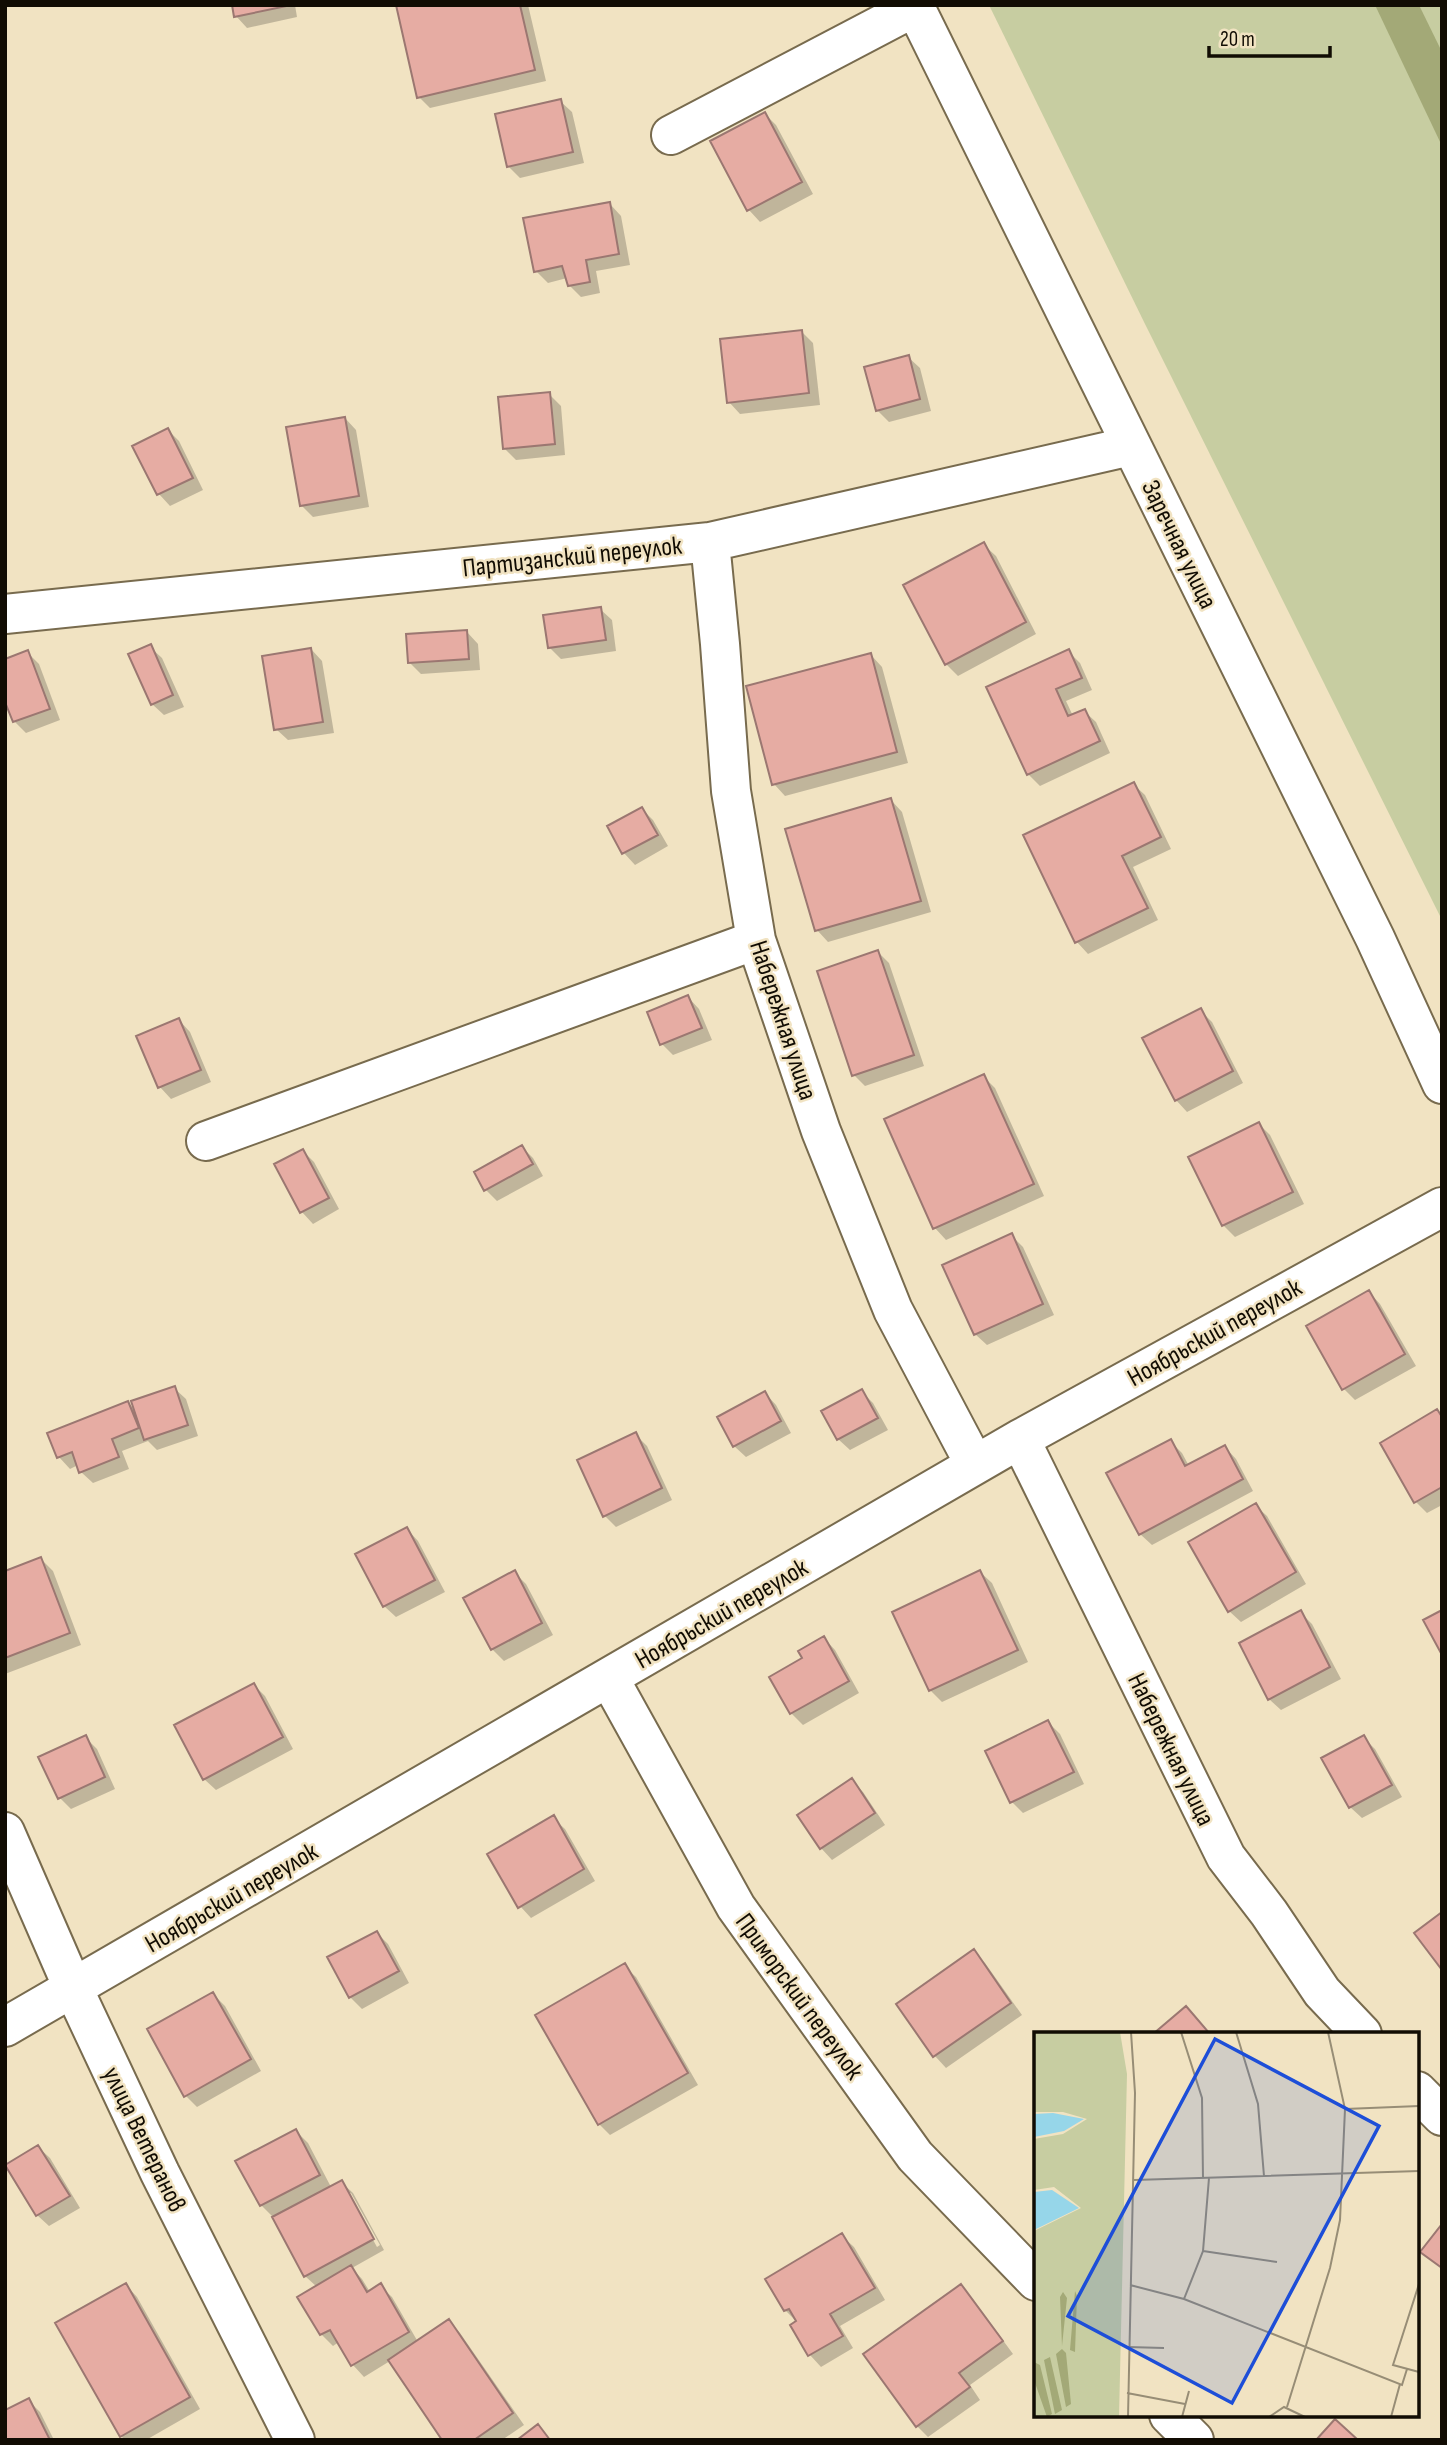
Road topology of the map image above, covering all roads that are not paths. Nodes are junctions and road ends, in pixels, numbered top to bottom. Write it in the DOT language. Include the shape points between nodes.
graph roads {
  1 [pos="915,6"];
  2 [pos="671,135"];
  3 [pos="1131,446"];
  4 [pos="710,542"];
  5 [pos="5,614"];
  6 [pos="756,940"];
  7 [pos="1442,1084"];
  8 [pos="206,1141"];
  9 [pos="1442,1207"];
  10 [pos="1020,1439"];
  11 [pos="975,1465"];
  12 [pos="609,1678"];
  13 [pos="5,1832"];
  14 [pos="73,1988"];
  15 [pos="5,2027"];
  16 [pos="1360,2032"];
  17 [pos="1419,2093"];
  18 [pos="1442,2116"];
  19 [pos="1034,2279"];
  20 [pos="1170,2417"];
  21 [pos="292,2439"];
  22 [pos="1194,2440"];
  1 -- 2 [label="street"];
  1 -- 3 [label="street, Заречная улица"];
  3 -- 4 [label="street, Партизанский переулок"];
  3 -- 7 [label="street, Заречная улица" via="1375,938"];
  4 -- 5 [label="street, Партизанский переулок"];
  4 -- 6 [label="street, Набережная улица" via="731,791"];
  6 -- 8 [label="street"];
  6 -- 11 [label="street, Набережная улица" via="821,1131 893,1310"];
  9 -- 10 [label="street, Ноябрьский переулок"];
  10 -- 11 [label="street, Ноябрьский переулок"];
  10 -- 16 [label="street, Набережная улица" via="1226,1857 1322,1992"];
  11 -- 12 [label="street, Ноябрьский переулок"];
  12 -- 14 [label="street, Ноябрьский переулок"];
  12 -- 19 [label="street, Приморский переулок" via="736,1907 915,2156"];
  13 -- 14 [label="street, улица Ветеранов"];
  14 -- 15 [label="street, Ноябрьский переулок"];
  14 -- 21 [label="street, улица Ветеранов"];
  17 -- 18 [label="street"];
  20 -- 22 [label="street"];
}
